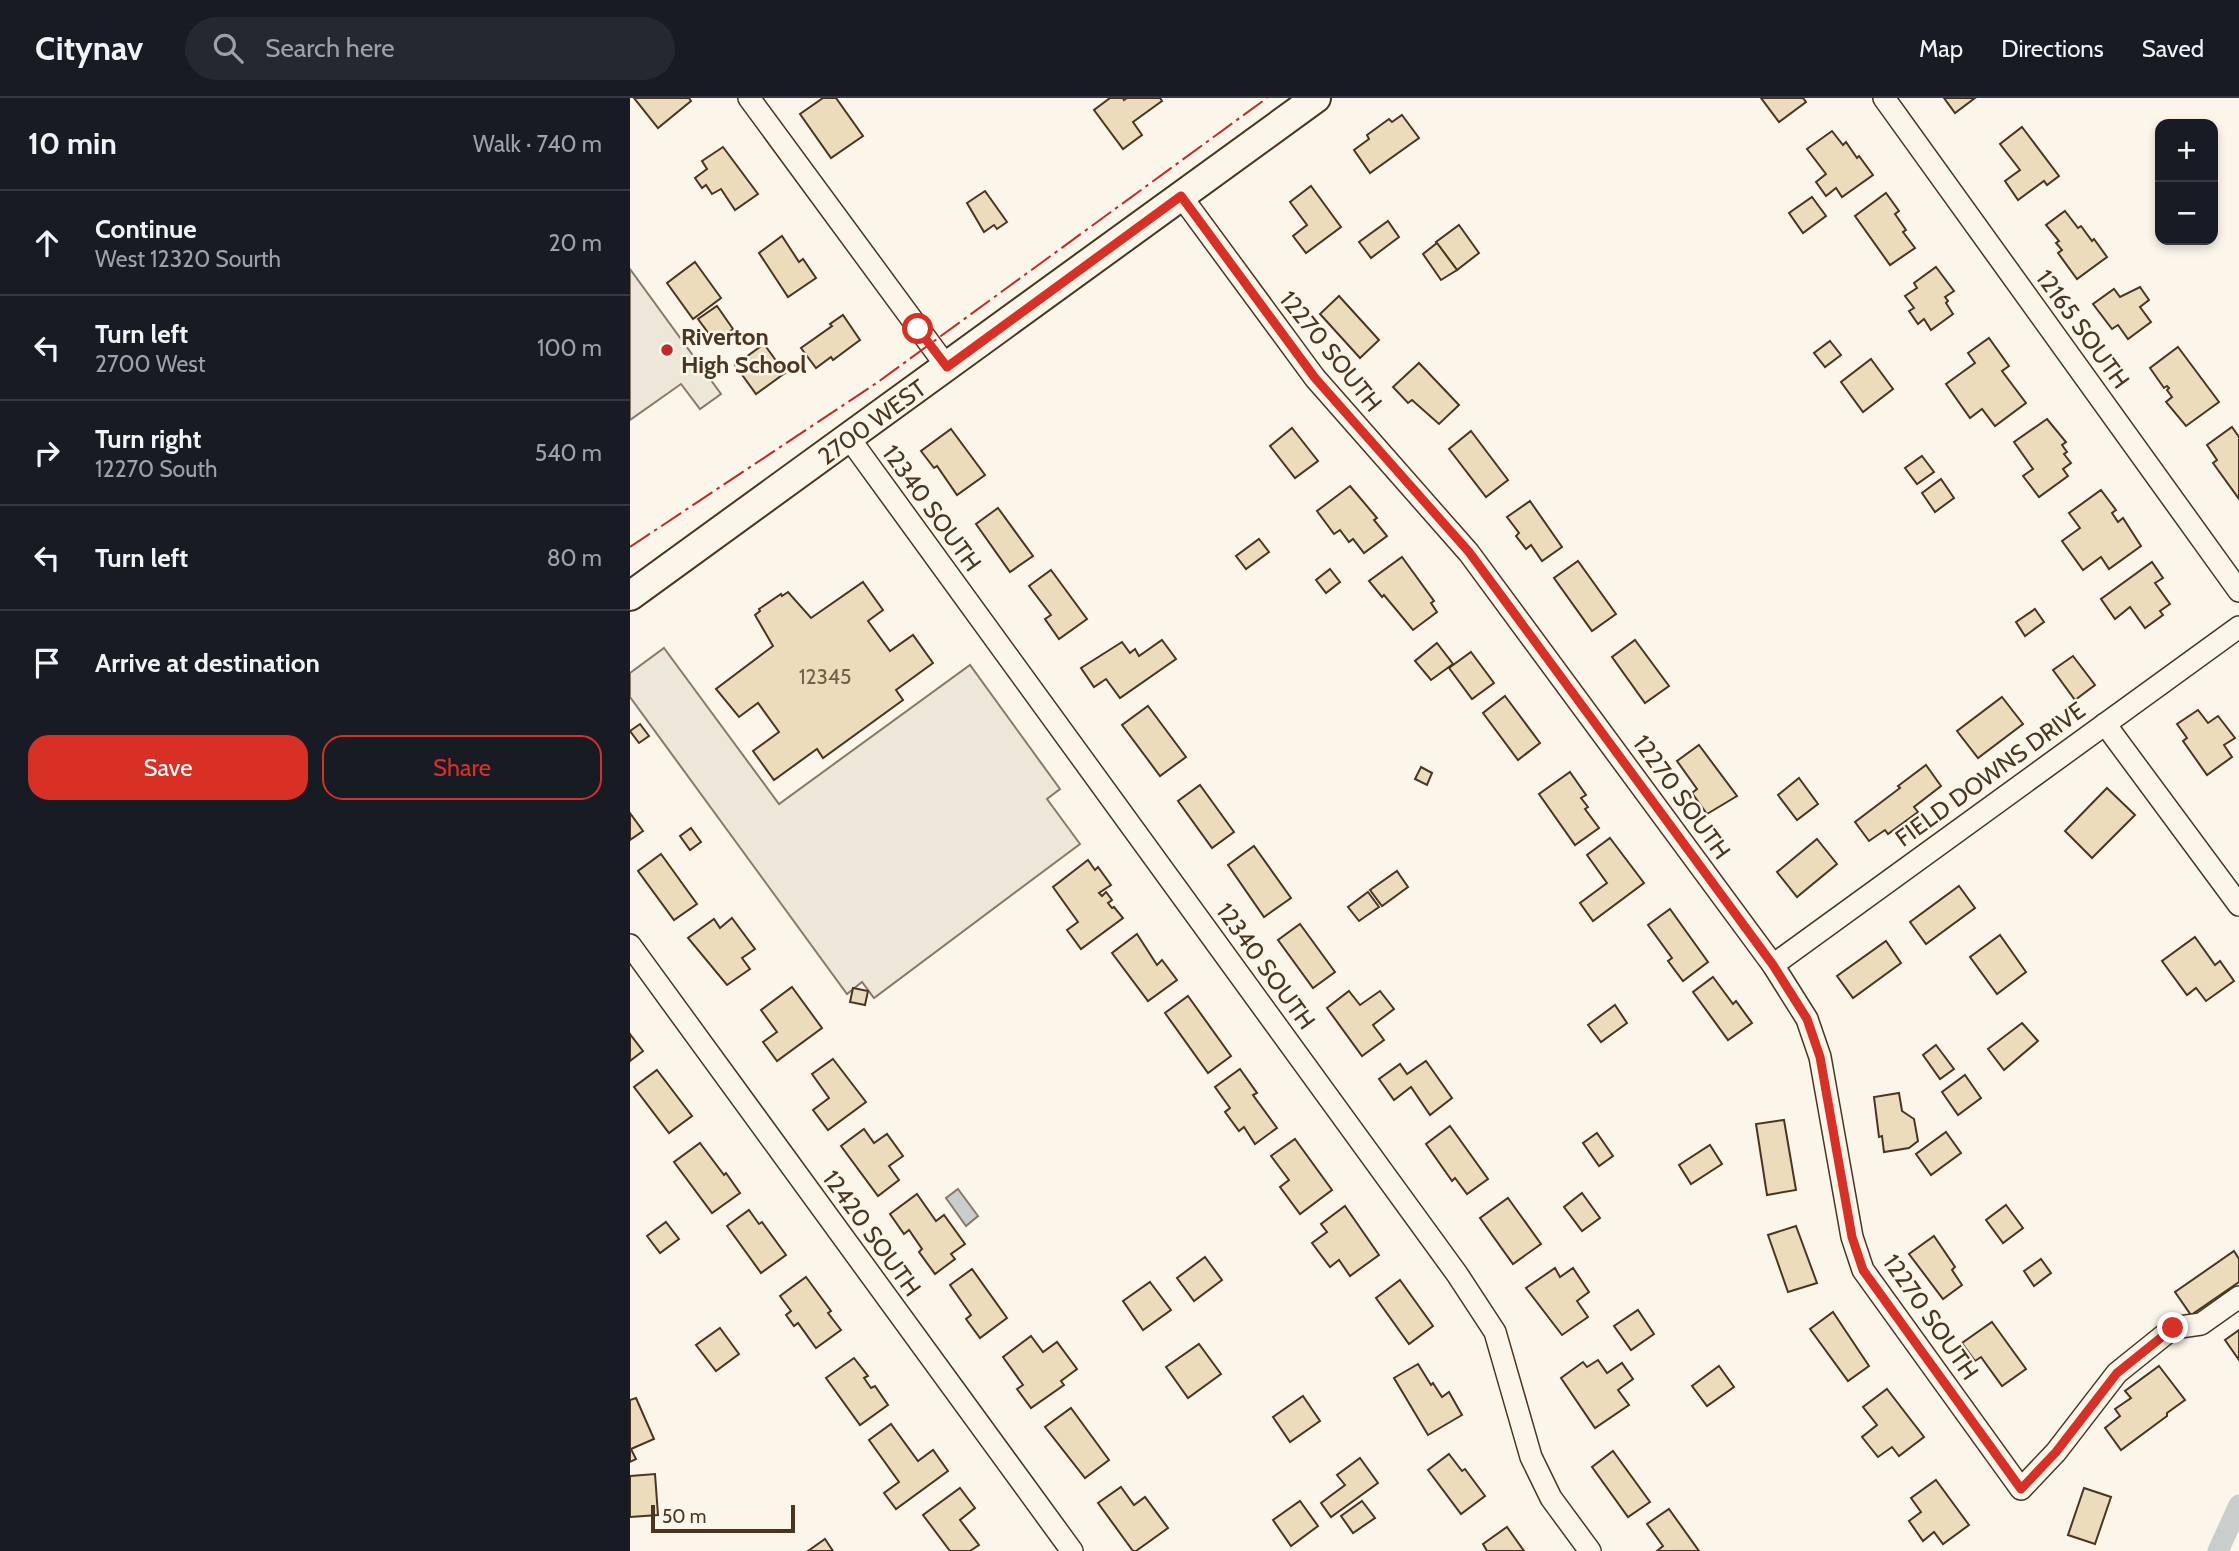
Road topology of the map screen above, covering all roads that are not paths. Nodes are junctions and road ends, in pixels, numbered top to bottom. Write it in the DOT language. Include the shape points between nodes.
graph roads {
  1 [pos="749,98"];
  2 [pos="1316,98"];
  3 [pos="1884,98"];
  4 [pos="1181,196"];
  5 [pos="947,367"];
  6 [pos="849,438"];
  7 [pos="2239,590"];
  8 [pos="630,596"];
  9 [pos="2239,627"];
  10 [pos="2105,724"];
  11 [pos="2239,905"];
  12 [pos="630,945"];
  13 [pos="1773,965"];
  14 [pos="2239,1297"];
  15 [pos="1072,1551"];
  16 [pos="1590,1551"];
  1 -- 5 [label="street"];
  2 -- 4 [label="main road, 2700 WEST"];
  3 -- 7 [label="street, 12165 SOUTH"];
  4 -- 5 [label="main road, 2700 WEST"];
  4 -- 13 [label="street, 12270 SOUTH" via="1315,378 1469,552"];
  5 -- 6 [label="main road, 2700 WEST"];
  6 -- 8 [label="main road, 2700 WEST"];
  6 -- 16 [label="street, 12340 SOUTH" via="1457,1274 1495,1332 1536,1467 1551,1498"];
  9 -- 10 [label="street, FIELD DOWNS DRIVE"];
  10 -- 11 [label="street"];
  10 -- 13 [label="street, FIELD DOWNS DRIVE"];
  12 -- 15 [label="street, 12420 SOUTH"];
  13 -- 14 [label="street, 12270 SOUTH" via="1807,1019 1820,1057 1852,1237 1863,1270 2021,1489 2117,1373 2173,1328 2201,1324"];
}
